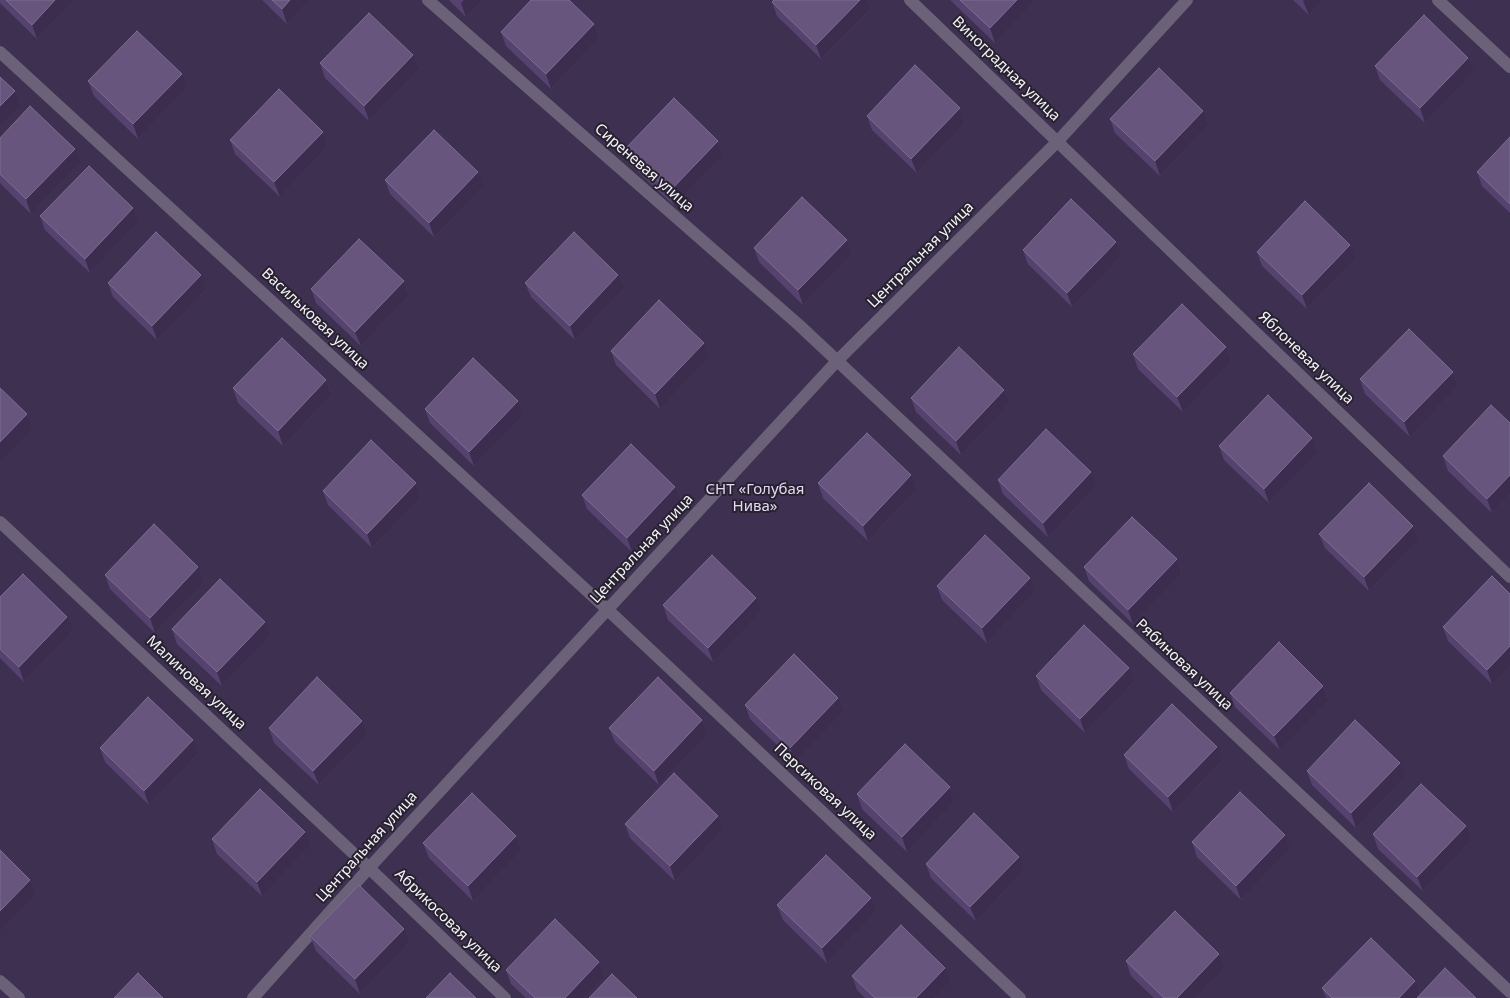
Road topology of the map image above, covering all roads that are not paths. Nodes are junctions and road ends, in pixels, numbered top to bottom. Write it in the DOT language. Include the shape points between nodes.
graph roads {
  1 [pos="428,0"];
  2 [pos="910,0"];
  3 [pos="1187,0"];
  4 [pos="1438,0"];
  5 [pos="0,52"];
  6 [pos="1510,67"];
  7 [pos="1058,141"];
  8 [pos="1080,163"];
  9 [pos="836,362"];
  10 [pos="0,522"];
  11 [pos="1510,577"];
  12 [pos="608,610"];
  13 [pos="369,868"];
  14 [pos="0,981"];
  15 [pos="1510,992"];
  16 [pos="20,998"];
  17 [pos="253,998"];
  18 [pos="505,998"];
  19 [pos="1020,998"];
  1 -- 9 [label="street, Сиреневая улица" via="799,325"];
  2 -- 7 [label="street, Виноградная улица"];
  3 -- 7 [label="street, Центральная улица"];
  4 -- 6 [label="street"];
  5 -- 12 [label="street, Васильковая улица"];
  7 -- 8 [label="street, Виноградная улица"];
  7 -- 9 [label="street, Центральная улица"];
  8 -- 11 [label="street, Яблоневая улица"];
  9 -- 12 [label="street, Центральная улица"];
  9 -- 15 [label="street, Рябиновая улица"];
  10 -- 13 [label="street, Малиновая улица"];
  12 -- 13 [label="street, Центральная улица"];
  12 -- 19 [label="street, Персиковая улица"];
  13 -- 17 [label="street, Центральная улица"];
  13 -- 18 [label="street, Абрикосовая улица"];
  14 -- 16 [label="street"];
}
